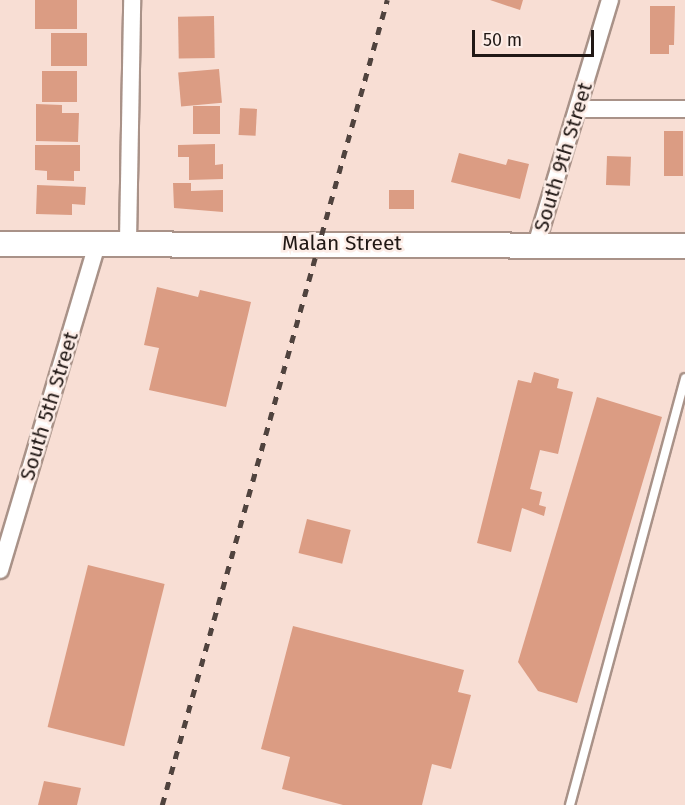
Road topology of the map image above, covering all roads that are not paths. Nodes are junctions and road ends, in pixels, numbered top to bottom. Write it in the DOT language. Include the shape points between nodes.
graph roads {
  1 [pos="132,0"];
  2 [pos="610,0"];
  3 [pos="579,109"];
  4 [pos="685,110"];
  5 [pos="128,241"];
  6 [pos="98,242"];
  7 [pos="0,244"];
  8 [pos="536,245"];
  9 [pos="685,246"];
  10 [pos="685,378"];
  11 [pos="0,570"];
  12 [pos="570,805"];
  1 -- 5 [label="street"];
  2 -- 3 [label="street, South 9th Street"];
  3 -- 4 [label="street"];
  3 -- 8 [label="street, South 9th Street"];
  5 -- 6 [label="street, Malan Street"];
  5 -- 8 [label="street, Malan Street"];
  6 -- 7 [label="street, Malan Street"];
  6 -- 11 [label="street, South 5th Street"];
  8 -- 9 [label="street, Malan Street"];
  10 -- 12 [label="lane"];
}
